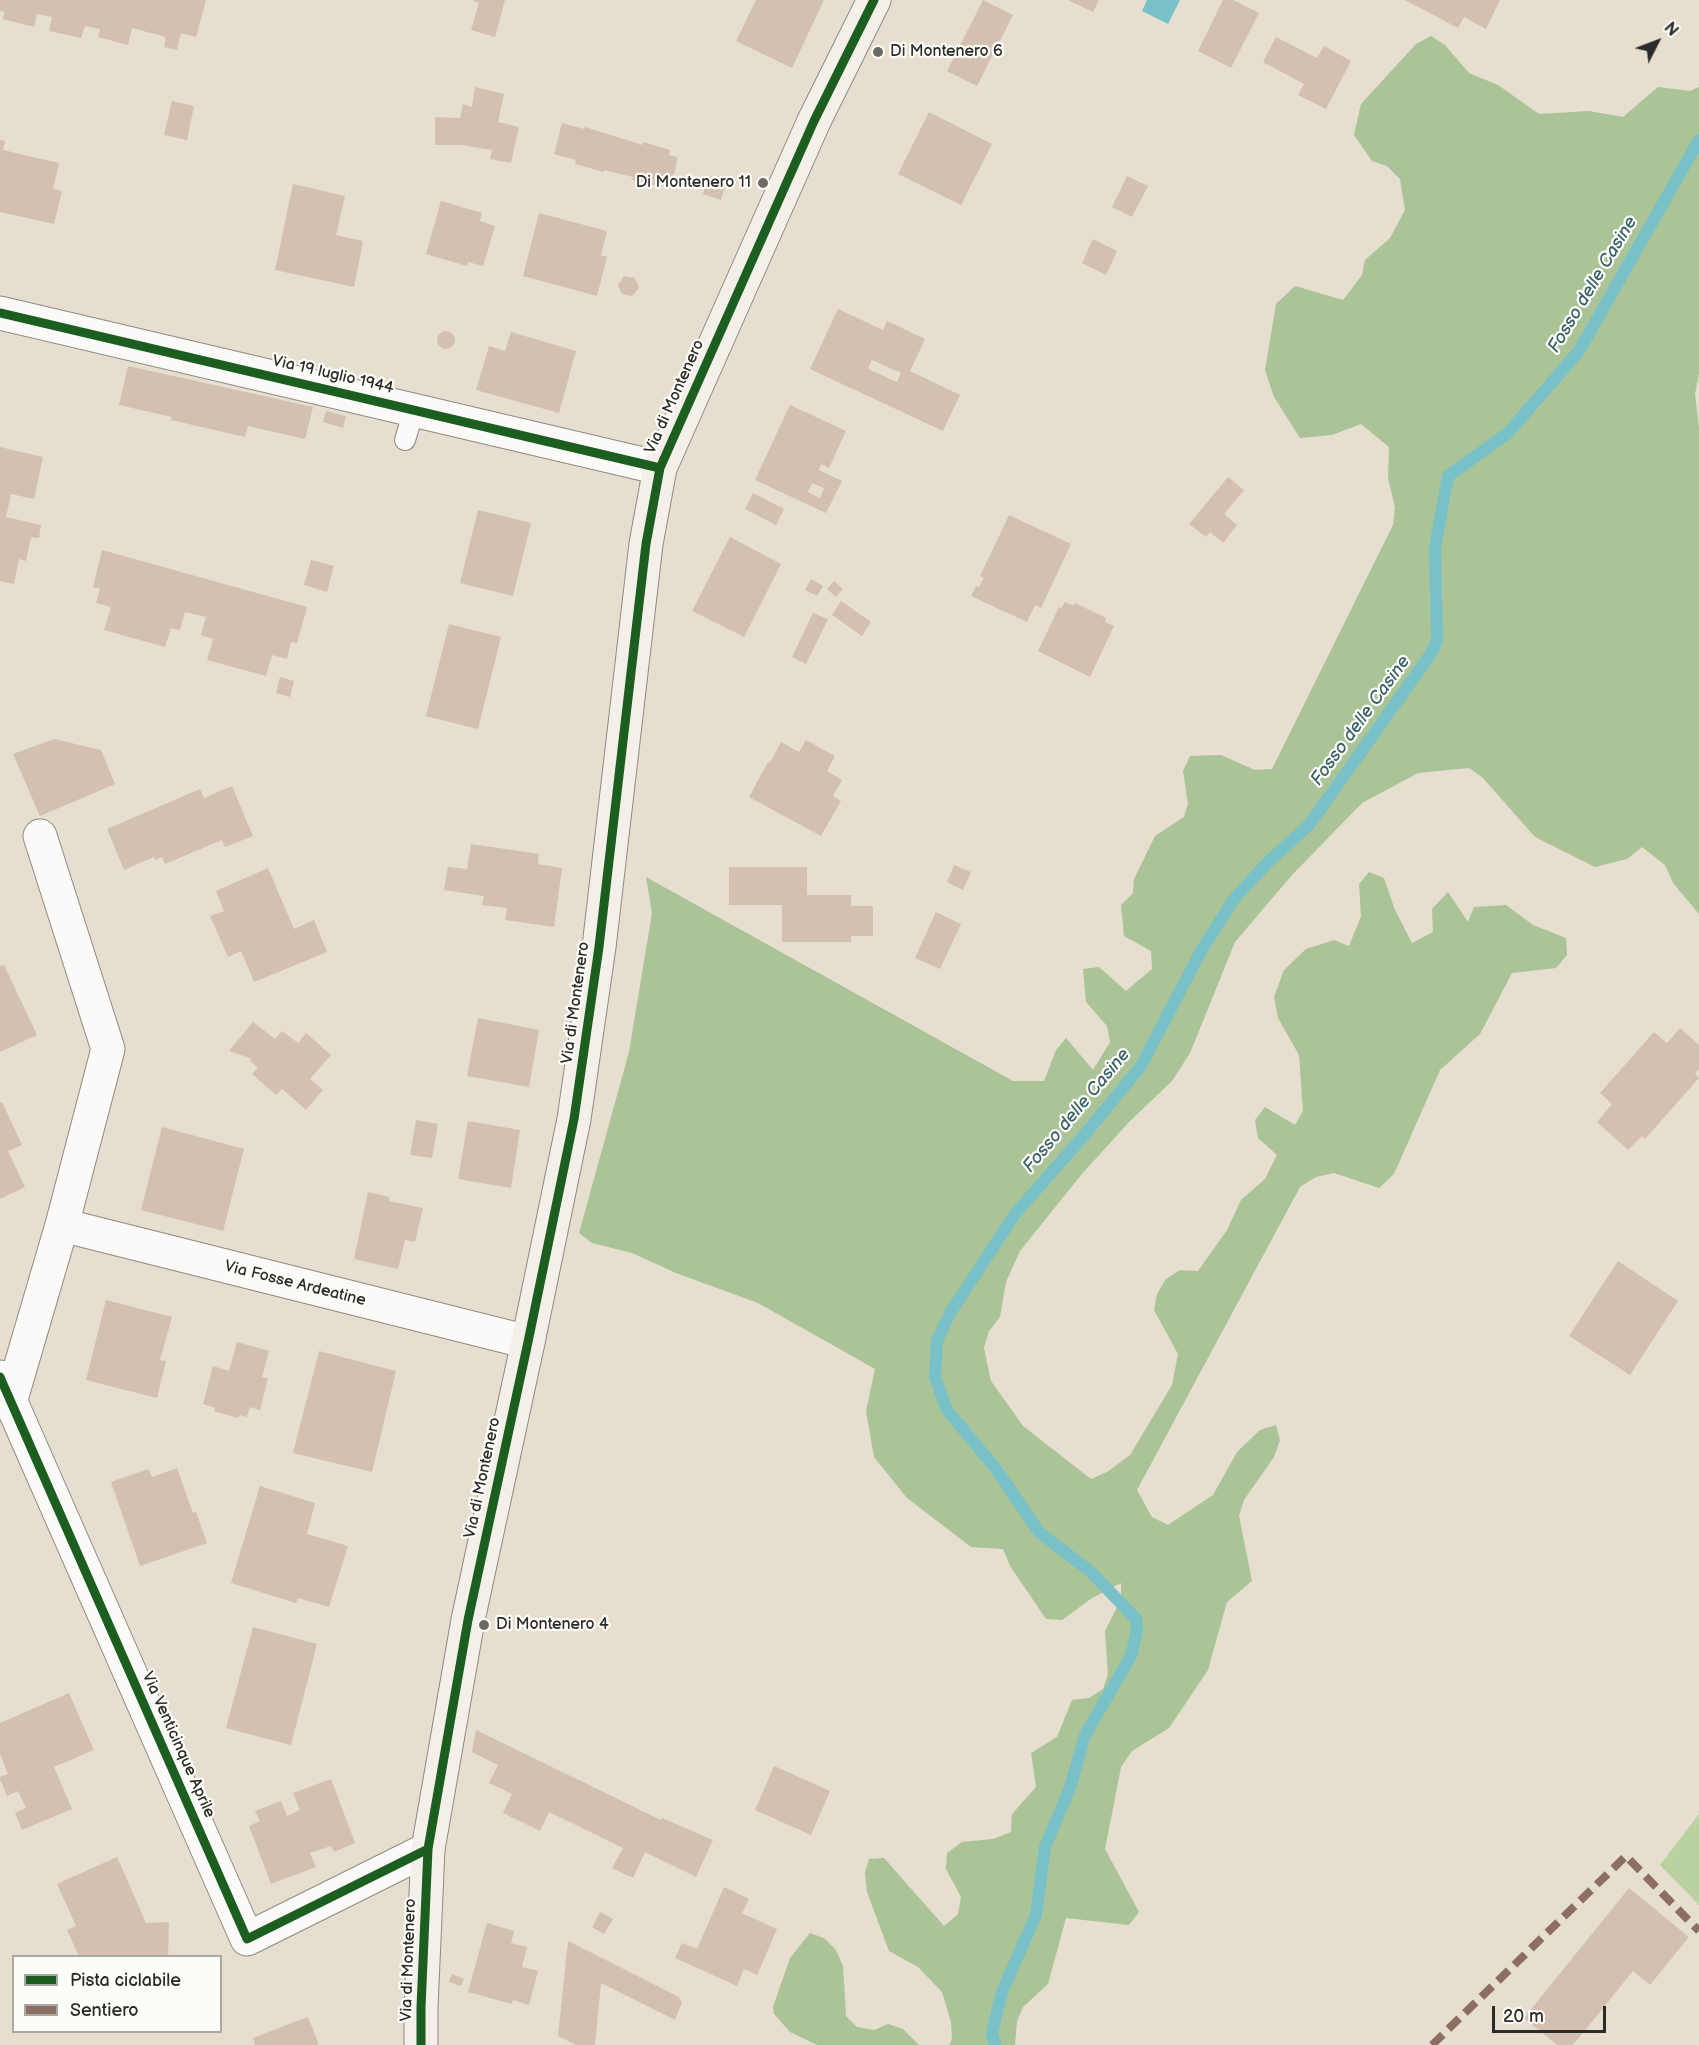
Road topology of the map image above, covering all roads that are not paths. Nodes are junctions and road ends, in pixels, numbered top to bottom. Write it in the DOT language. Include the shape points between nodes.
graph roads {
  1 [pos="874,0"];
  2 [pos="0,313"];
  3 [pos="660,468"];
  4 [pos="40,836"];
  5 [pos="62,1225"];
  6 [pos="528,1342"];
  7 [pos="5,1388"];
  8 [pos="428,1849"];
  9 [pos="421,2045"];
  1 -- 3 [label="street, Via di Montenero" via="814,121"];
  2 -- 3 [label="street, Via 19 luglio 1944" via="339,401 410,425"];
  3 -- 6 [label="street, Via di Montenero" via="646,544 599,947 574,1119"];
  4 -- 5 [label="street" via="108,1049"];
  5 -- 6 [label="street, Via Fosse Ardeatine"];
  5 -- 7 [label="street"];
  6 -- 8 [label="street, Via di Montenero" via="468,1620"];
  7 -- 8 [label="street, Via Venticinque Aprile" via="247,1939"];
  8 -- 9 [label="street, Via di Montenero"];
}
